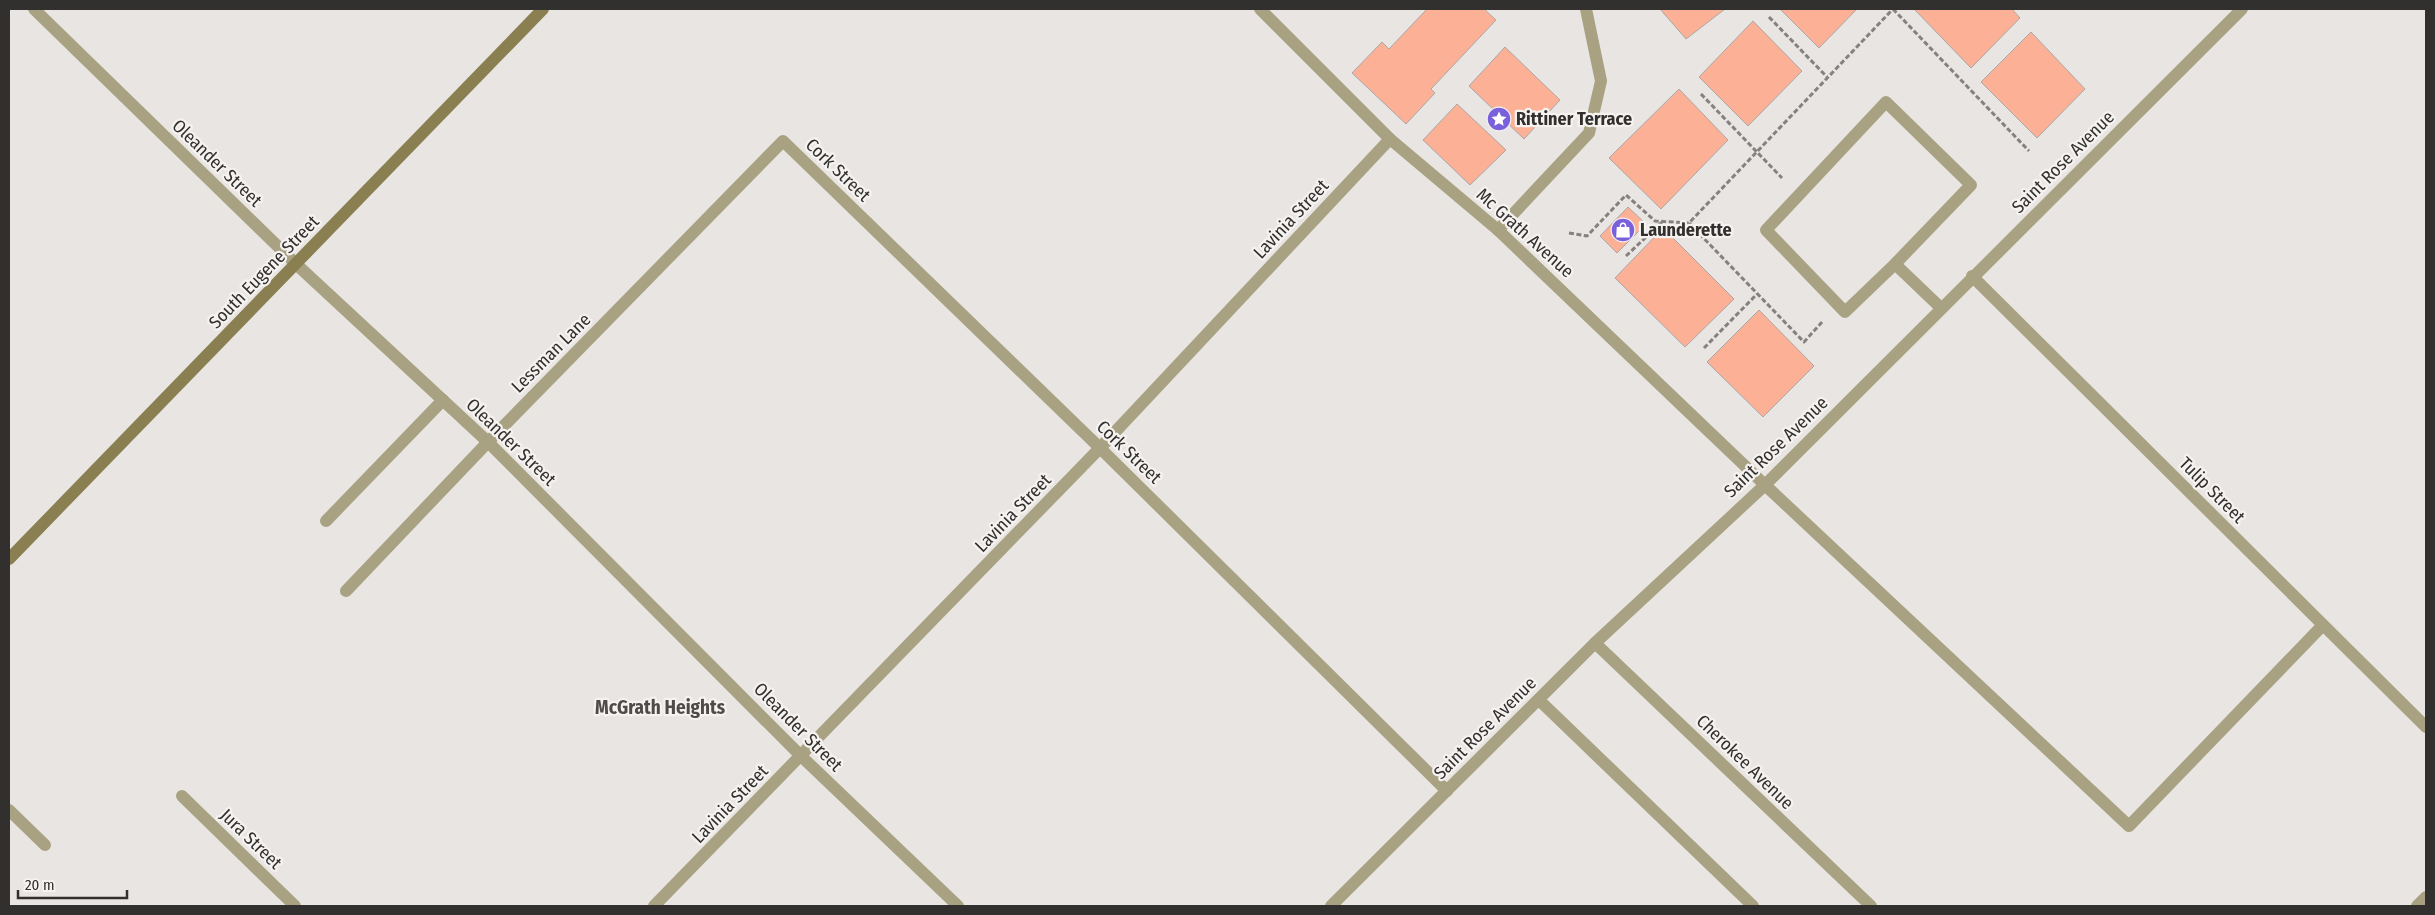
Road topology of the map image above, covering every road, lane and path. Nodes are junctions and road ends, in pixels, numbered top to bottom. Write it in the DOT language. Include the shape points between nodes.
graph roads {
  1 [pos="34,9"];
  2 [pos="543,9"];
  3 [pos="1260,9"];
  4 [pos="1586,9"];
  5 [pos="1893,9"];
  6 [pos="2242,9"];
  7 [pos="1769,17"];
  8 [pos="1827,77"];
  9 [pos="1701,94"];
  10 [pos="1390,139"];
  11 [pos="783,142"];
  12 [pos="2029,151"];
  13 [pos="1757,152"];
  14 [pos="1798,196"];
  15 [pos="1663,221"];
  16 [pos="1689,223"];
  17 [pos="1498,230"];
  18 [pos="1569,233"];
  19 [pos="1626,256"];
  20 [pos="296,264"];
  21 [pos="1895,264"];
  22 [pos="1972,276"];
  23 [pos="1757,294"];
  24 [pos="1941,308"];
  25 [pos="1804,342"];
  26 [pos="1704,348"];
  27 [pos="443,400"];
  28 [pos="488,442"];
  29 [pos="1100,448"];
  30 [pos="1765,485"];
  31 [pos="326,521"];
  32 [pos="9,559"];
  33 [pos="346,591"];
  34 [pos="2323,625"];
  35 [pos="1595,643"];
  36 [pos="1539,700"];
  37 [pos="2426,727"];
  38 [pos="801,756"];
  39 [pos="1447,790"];
  40 [pos="182,796"];
  41 [pos="9,810"];
  42 [pos="45,845"];
  43 [pos="2426,897"];
  44 [pos="295,906"];
  45 [pos="654,906"];
  46 [pos="958,906"];
  47 [pos="1331,906"];
  48 [pos="1753,906"];
  49 [pos="1871,906"];
  50 [pos="2417,906"];
  1 -- 20 [label="street, Oleander Street"];
  2 -- 20 [label="street, South Eugene Street"];
  3 -- 10 [label="street, Mc Grath Avenue"];
  4 -- 17 [label="street" via="1601,81 1589,133"];
  5 -- 8 [label="path"];
  5 -- 12 [label="path"];
  6 -- 22 [label="street, Saint Rose Avenue"];
  7 -- 8 [label="path"];
  8 -- 13 [label="path"];
  9 -- 13 [label="path"];
  10 -- 17 [label="street, Mc Grath Avenue"];
  10 -- 29 [label="street, Lavinia Street"];
  11 -- 28 [label="street, Lessman Lane"];
  11 -- 29 [label="street, Cork Street"];
  13 -- 14 [label="path"];
  13 -- 16 [label="path"];
  14 -- 21 [label="street" via="1766,230 1845,312"];
  14 -- 21 [label="street" via="1886,102 1971,186"];
  15 -- 16 [label="path"];
  15 -- 18 [label="path" via="1655,221 1626,195 1587,236"];
  15 -- 19 [label="path"];
  16 -- 23 [label="path"];
  17 -- 30 [label="street, Mc Grath Avenue"];
  20 -- 27 [label="street, Oleander Street"];
  20 -- 32 [label="street, South Eugene Street"];
  21 -- 24 [label="street"];
  22 -- 24 [label="street, Saint Rose Avenue"];
  22 -- 34 [label="street, Tulip Street"];
  23 -- 25 [label="path"];
  23 -- 26 [label="path"];
  24 -- 30 [label="street, Saint Rose Avenue"];
  27 -- 28 [label="street, Oleander Street"];
  27 -- 31 [label="street"];
  28 -- 33 [label="street, Lessman Lane"];
  28 -- 38 [label="street, Oleander Street"];
  29 -- 38 [label="street, Lavinia Street"];
  29 -- 39 [label="street, Cork Street"];
  30 -- 34 [label="street, Mc Grath Avenue" via="2130,826"];
  30 -- 35 [label="street, Saint Rose Avenue"];
  34 -- 37 [label="street, Tulip Street"];
  35 -- 36 [label="street, Saint Rose Avenue"];
  35 -- 49 [label="street, Cherokee Avenue"];
  36 -- 39 [label="street, Saint Rose Avenue"];
  36 -- 48 [label="street"];
  38 -- 45 [label="street, Lavinia Street"];
  38 -- 46 [label="street, Oleander Street"];
  39 -- 47 [label="street, Saint Rose Avenue"];
  40 -- 44 [label="street, Jura Street"];
  41 -- 42 [label="street"];
  43 -- 50 [label="street"];
}
